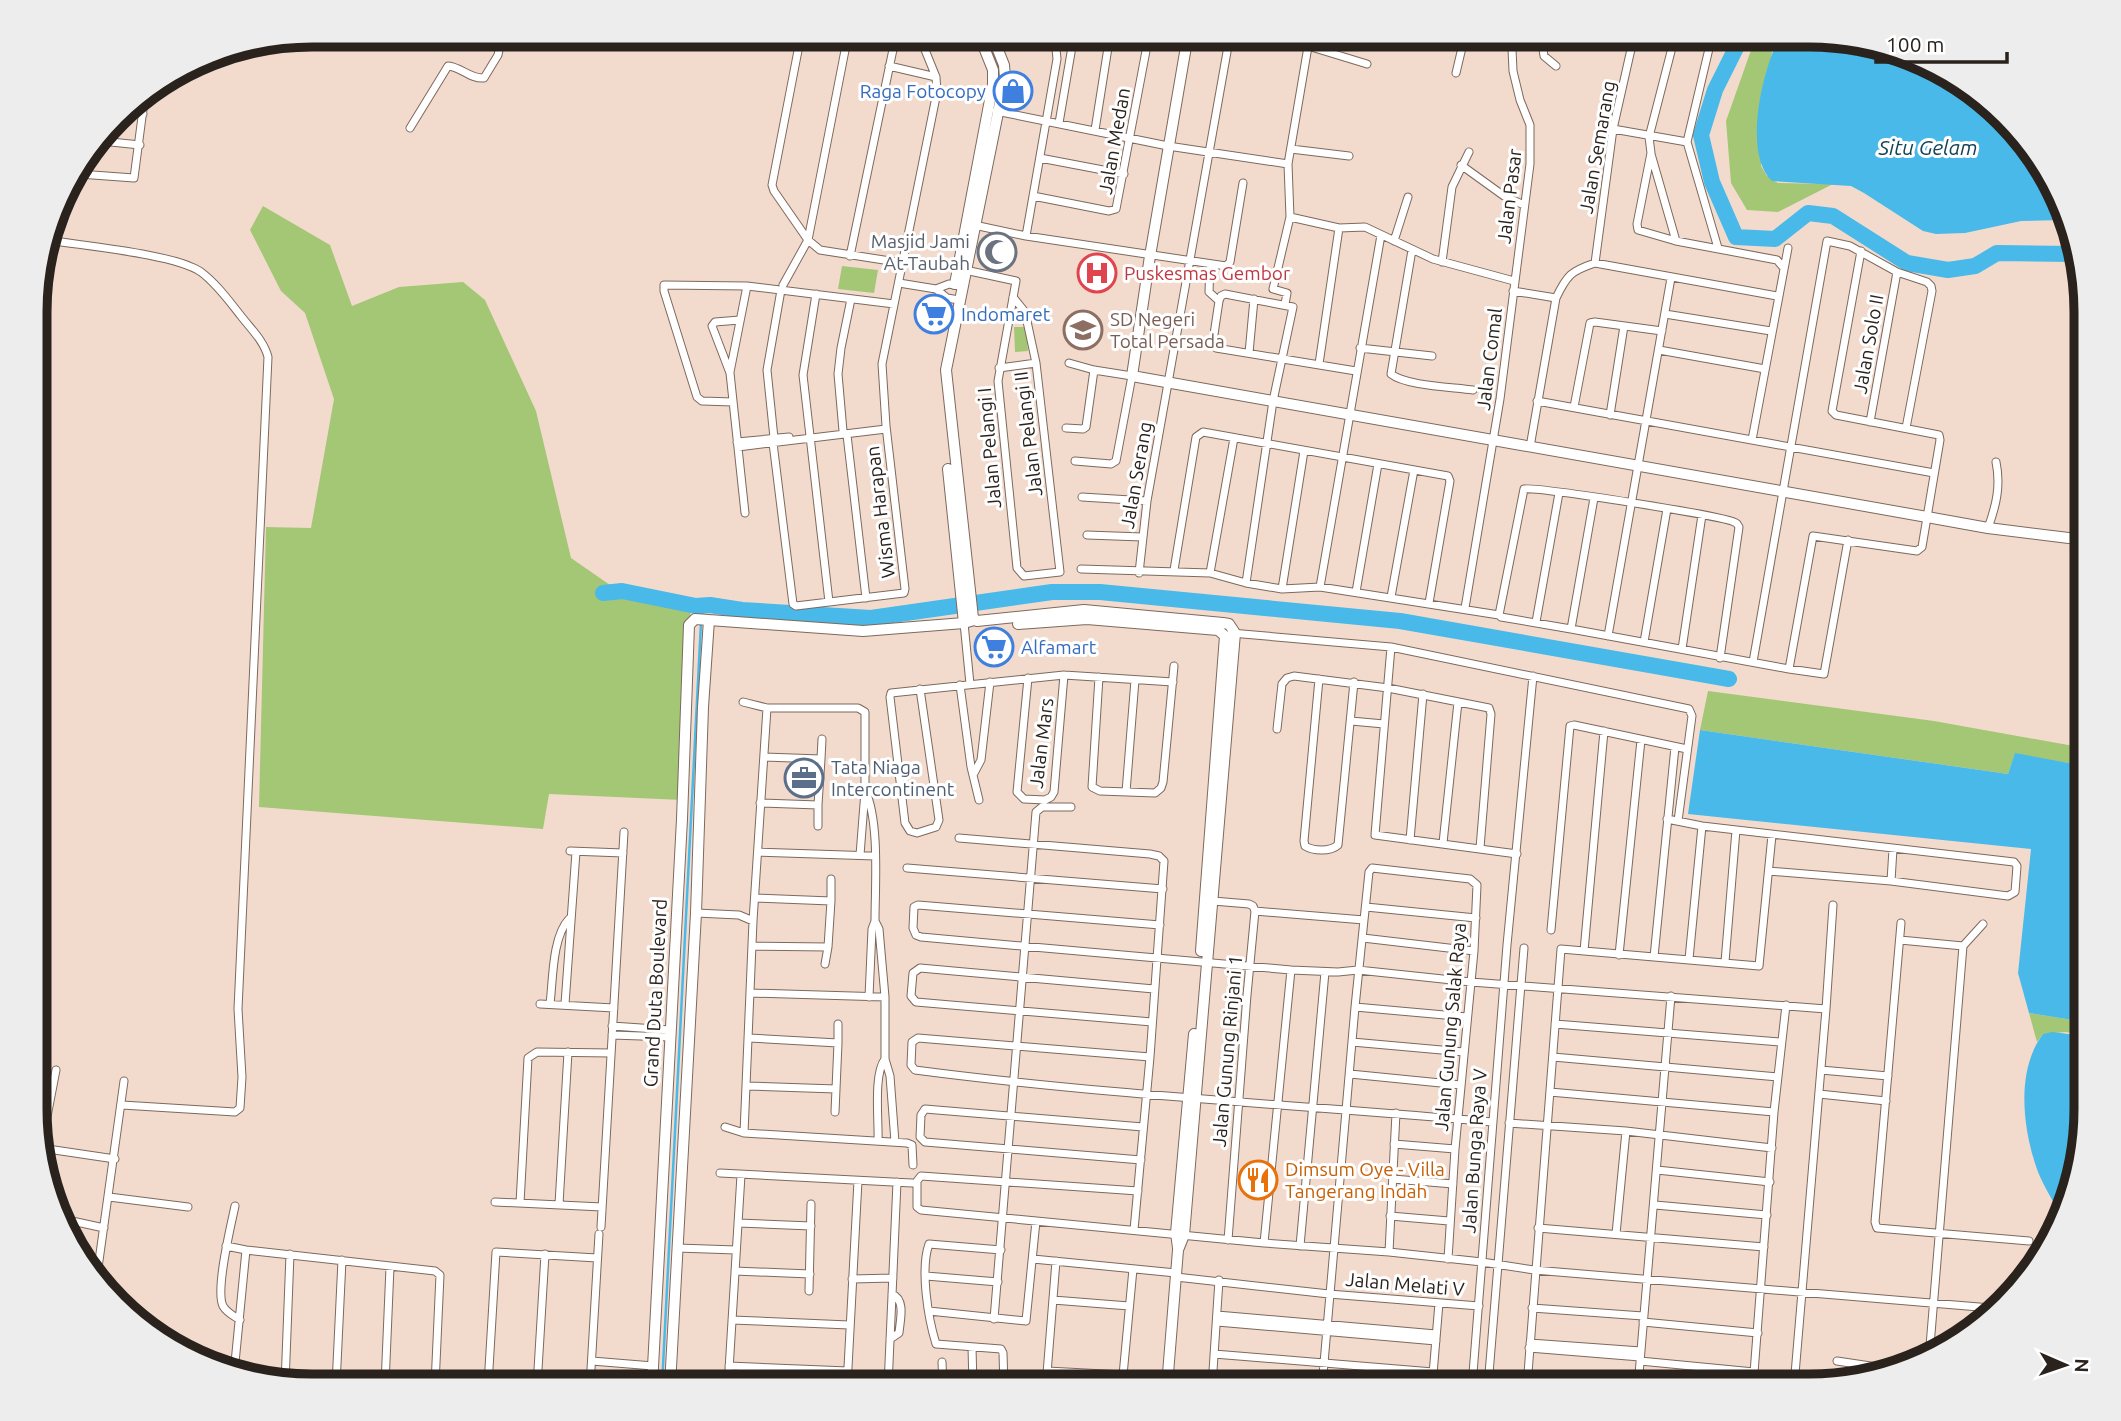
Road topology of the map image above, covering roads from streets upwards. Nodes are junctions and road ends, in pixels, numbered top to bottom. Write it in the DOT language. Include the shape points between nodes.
graph roads {
  1 [pos="500,47"];
  2 [pos="799,47"];
  3 [pos="846,47"];
  4 [pos="893,47"];
  5 [pos="924,47"];
  6 [pos="983,47"];
  7 [pos="996,47"];
  8 [pos="1055,47"];
  9 [pos="1072,47"];
  10 [pos="1108,47"];
  11 [pos="1147,47"];
  12 [pos="1186,47"];
  13 [pos="1228,47"];
  14 [pos="1308,47"];
  15 [pos="1311,47"];
  16 [pos="1462,47"];
  17 [pos="1512,47"];
  18 [pos="1543,47"];
  19 [pos="1632,47"];
  20 [pos="1672,47"];
  21 [pos="1709,47"];
  22 [pos="1057,59"];
  23 [pos="1069,61"];
  24 [pos="1367,64"];
  25 [pos="889,66"];
  26 [pos="1556,66"];
  27 [pos="1456,73"];
  28 [pos="936,77"];
  29 [pos="144,108"];
  30 [pos="993,111"];
  31 [pos="138,113"];
  32 [pos="143,114"];
  33 [pos="1047,122"];
  34 [pos="1059,123"];
  35 [pos="410,128"];
  36 [pos="1613,129"];
  37 [pos="1094,130"];
  38 [pos="1649,137"];
  39 [pos="1131,138"];
  40 [pos="110,142"];
  41 [pos="1686,142"];
  42 [pos="140,145"];
  43 [pos="1168,146"];
  44 [pos="1291,149"];
  45 [pos="1469,152"];
  46 [pos="1209,153"];
  47 [pos="1651,153"];
  48 [pos="1349,156"];
  49 [pos="1040,158"];
  50 [pos="1288,164"];
  51 [pos="1461,165"];
  52 [pos="1124,174"];
  53 [pos="86,175"];
  54 [pos="1242,183"];
  55 [pos="1033,196"];
  56 [pos="1408,197"];
  57 [pos="1524,205"];
  58 [pos="1290,217"];
  59 [pos="970,224"];
  60 [pos="1339,228"];
  61 [pos="1381,235"];
  62 [pos="1026,236"];
  63 [pos="808,240"];
  64 [pos="57,241"];
  65 [pos="1394,241"];
  66 [pos="1676,241"];
  67 [pos="1718,248"];
  68 [pos="1788,248"];
  69 [pos="1412,250"];
  70 [pos="1861,251"];
  71 [pos="850,256"];
  72 [pos="1150,256"];
  73 [pos="1190,260"];
  74 [pos="1442,262"];
  75 [pos="903,263"];
  76 [pos="1210,264"];
  77 [pos="1595,264"];
  78 [pos="1783,267"];
  79 [pos="965,270"];
  80 [pos="1897,272"];
  81 [pos="1671,278"];
  82 [pos="1514,281"];
  83 [pos="899,283"];
  84 [pos="747,286"];
  85 [pos="958,286"];
  86 [pos="782,288"];
  87 [pos="936,289"];
  88 [pos="1514,291"];
  89 [pos="816,294"];
  90 [pos="1777,296"];
  91 [pos="1013,297"];
  92 [pos="1556,298"];
  93 [pos="851,299"];
  94 [pos="955,299"];
  95 [pos="1254,299"];
  96 [pos="1219,301"];
  97 [pos="894,304"];
  98 [pos="1285,304"];
  99 [pos="1665,314"];
  100 [pos="740,320"];
  101 [pos="1624,326"];
  102 [pos="1662,331"];
  103 [pos="1771,331"];
  104 [pos="1360,348"];
  105 [pos="1659,350"];
  106 [pos="1396,351"];
  107 [pos="1249,353"];
  108 [pos="1432,356"];
  109 [pos="1281,358"];
  110 [pos="1036,363"];
  111 [pos="1069,363"];
  112 [pos="1319,365"];
  113 [pos="999,368"];
  114 [pos="1765,369"];
  115 [pos="1094,370"];
  116 [pos="1356,371"];
  117 [pos="730,373"];
  118 [pos="1132,376"];
  119 [pos="1168,383"];
  120 [pos="1473,390"];
  121 [pos="1273,401"];
  122 [pos="1537,401"];
  123 [pos="733,402"];
  124 [pos="1574,407"];
  125 [pos="1348,415"];
  126 [pos="1610,415"];
  127 [pos="1647,420"];
  128 [pos="1870,422"];
  129 [pos="886,428"];
  130 [pos="1066,428"];
  131 [pos="1906,428"];
  132 [pos="845,433"];
  133 [pos="810,437"];
  134 [pos="1234,438"];
  135 [pos="1752,440"];
  136 [pos="773,441"];
  137 [pos="1493,441"];
  138 [pos="737,444"];
  139 [pos="1266,444"];
  140 [pos="1530,447"];
  141 [pos="1790,448"];
  142 [pos="1304,451"];
  143 [pos="1342,457"];
  144 [pos="1075,461"];
  145 [pos="1996,462"];
  146 [pos="1378,464"];
  147 [pos="1637,466"];
  148 [pos="1414,470"];
  149 [pos="1934,473"];
  150 [pos="1782,491"];
  151 [pos="1559,493"];
  152 [pos="1082,497"];
  153 [pos="1594,498"];
  154 [pos="1147,501"];
  155 [pos="1630,503"];
  156 [pos="1667,509"];
  157 [pos="745,513"];
  158 [pos="1702,515"];
  159 [pos="1927,517"];
  160 [pos="1988,528"];
  161 [pos="1087,535"];
  162 [pos="1142,537"];
  163 [pos="2074,539"];
  164 [pos="1847,540"];
  165 [pos="1081,569"];
  166 [pos="1174,570"];
  167 [pos="1017,571"];
  168 [pos="1139,573"];
  169 [pos="1210,573"];
  170 [pos="1246,583"];
  171 [pos="1320,587"];
  172 [pos="1282,589"];
  173 [pos="1356,592"];
  174 [pos="1391,597"];
  175 [pos="866,598"];
  176 [pos="829,602"];
  177 [pos="1429,603"];
  178 [pos="1465,608"];
  179 [pos="1499,615"];
  180 [pos="703,619"];
  181 [pos="969,620"];
  182 [pos="1536,622"];
  183 [pos="1571,629"];
  184 [pos="1235,633"];
  185 [pos="1223,634"];
  186 [pos="1608,636"];
  187 [pos="1644,642"];
  188 [pos="1391,647"];
  189 [pos="1682,649"];
  190 [pos="1720,658"];
  191 [pos="1753,662"];
  192 [pos="1174,666"];
  193 [pos="1789,669"];
  194 [pos="1065,676"];
  195 [pos="1533,676"];
  196 [pos="1099,677"];
  197 [pos="1028,678"];
  198 [pos="1319,679"];
  199 [pos="1135,680"];
  200 [pos="990,682"];
  201 [pos="1173,682"];
  202 [pos="1354,682"];
  203 [pos="970,684"];
  204 [pos="960,685"];
  205 [pos="1388,688"];
  206 [pos="920,689"];
  207 [pos="1423,694"];
  208 [pos="743,702"];
  209 [pos="1458,702"];
  210 [pos="767,708"];
  211 [pos="1351,721"];
  212 [pos="1384,724"];
  213 [pos="1277,729"];
  214 [pos="1605,732"];
  215 [pos="822,739"];
  216 [pos="1641,740"];
  217 [pos="1675,747"];
  218 [pos="1688,749"];
  219 [pos="764,757"];
  220 [pos="821,760"];
  221 [pos="973,776"];
  222 [pos="865,790"];
  223 [pos="1126,792"];
  224 [pos="978,800"];
  225 [pos="760,803"];
  226 [pos="818,805"];
  227 [pos="1071,807"];
  228 [pos="1667,820"];
  229 [pos="1678,821"];
  230 [pos="691,824"];
  231 [pos="818,826"];
  232 [pos="1702,826"];
  233 [pos="1736,830"];
  234 [pos="624,832"];
  235 [pos="1772,835"];
  236 [pos="959,838"];
  237 [pos="1410,840"];
  238 [pos="1443,843"];
  239 [pos="1034,845"];
  240 [pos="1480,848"];
  241 [pos="1893,849"];
  242 [pos="758,852"];
  243 [pos="623,853"];
  244 [pos="1517,854"];
  245 [pos="860,855"];
  246 [pos="875,856"];
  247 [pos="906,868"];
  248 [pos="1769,871"];
  249 [pos="1032,878"];
  250 [pos="831,879"];
  251 [pos="1891,881"];
  252 [pos="1163,889"];
  253 [pos="755,898"];
  254 [pos="831,901"];
  255 [pos="1213,901"];
  256 [pos="1833,905"];
  257 [pos="1366,907"];
  258 [pos="1255,911"];
  259 [pos="696,913"];
  260 [pos="1029,913"];
  261 [pos="1476,918"];
  262 [pos="569,919"];
  263 [pos="1364,920"];
  264 [pos="753,921"];
  265 [pos="875,921"];
  266 [pos="1901,923"];
  267 [pos="1160,925"];
  268 [pos="1983,925"];
  269 [pos="1551,930"];
  270 [pos="1363,938"];
  271 [pos="1900,940"];
  272 [pos="752,946"];
  273 [pos="1026,946"];
  274 [pos="1964,946"];
  275 [pos="828,947"];
  276 [pos="1524,948"];
  277 [pos="1474,951"];
  278 [pos="1584,951"];
  279 [pos="1619,955"];
  280 [pos="1654,957"];
  281 [pos="1157,958"];
  282 [pos="1689,959"];
  283 [pos="1203,962"];
  284 [pos="1725,962"];
  285 [pos="825,964"];
  286 [pos="1250,966"];
  287 [pos="1291,970"];
  288 [pos="1358,970"];
  289 [pos="1325,972"];
  290 [pos="1024,976"];
  291 [pos="1471,982"];
  292 [pos="1504,983"];
  293 [pos="1521,984"];
  294 [pos="1559,988"];
  295 [pos="1154,989"];
  296 [pos="751,993"];
  297 [pos="1671,996"];
  298 [pos="869,997"];
  299 [pos="884,997"];
  300 [pos="540,1004"];
  301 [pos="550,1004"];
  302 [pos="565,1004"];
  303 [pos="1786,1006"];
  304 [pos="1355,1007"];
  305 [pos="614,1008"];
  306 [pos="1826,1009"];
  307 [pos="1020,1011"];
  308 [pos="1467,1017"];
  309 [pos="1152,1022"];
  310 [pos="838,1024"];
  311 [pos="1555,1024"];
  312 [pos="612,1030"];
  313 [pos="1668,1033"];
  314 [pos="670,1034"];
  315 [pos="749,1038"];
  316 [pos="1352,1042"];
  317 [pos="1782,1042"];
  318 [pos="838,1043"];
  319 [pos="1017,1046"];
  320 [pos="568,1052"];
  321 [pos="1464,1052"];
  322 [pos="611,1053"];
  323 [pos="1150,1057"];
  324 [pos="1553,1057"];
  325 [pos="885,1059"];
  326 [pos="1666,1067"];
  327 [pos="56,1070"];
  328 [pos="1821,1070"];
  329 [pos="1350,1074"];
  330 [pos="1888,1076"];
  331 [pos="1778,1077"];
  332 [pos="124,1081"];
  333 [pos="1014,1083"];
  334 [pos="1461,1085"];
  335 [pos="747,1086"];
  336 [pos="836,1089"];
  337 [pos="1550,1091"];
  338 [pos="1147,1093"];
  339 [pos="1819,1094"];
  340 [pos="1192,1097"];
  341 [pos="1886,1101"];
  342 [pos="1662,1102"];
  343 [pos="1238,1103"];
  344 [pos="1277,1104"];
  345 [pos="122,1105"];
  346 [pos="1313,1107"];
  347 [pos="1347,1109"];
  348 [pos="835,1112"];
  349 [pos="1774,1112"];
  350 [pos="1396,1113"];
  351 [pos="1011,1115"];
  352 [pos="47,1116"];
  353 [pos="1458,1119"];
  354 [pos="1492,1122"];
  355 [pos="1509,1123"];
  356 [pos="1546,1126"];
  357 [pos="725,1127"];
  358 [pos="1143,1127"];
  359 [pos="1626,1131"];
  360 [pos="744,1133"];
  361 [pos="1659,1136"];
  362 [pos="878,1142"];
  363 [pos="895,1142"];
  364 [pos="1394,1144"];
  365 [pos="673,1147"];
  366 [pos="1772,1148"];
  367 [pos="1009,1149"];
  368 [pos="1455,1149"];
  369 [pos="51,1152"];
  370 [pos="115,1159"];
  371 [pos="1141,1160"];
  372 [pos="913,1165"];
  373 [pos="1657,1170"];
  374 [pos="720,1172"];
  375 [pos="741,1175"];
  376 [pos="1393,1179"];
  377 [pos="858,1181"];
  378 [pos="897,1182"];
  379 [pos="912,1182"];
  380 [pos="1007,1182"];
  381 [pos="1770,1182"];
  382 [pos="1453,1184"];
  383 [pos="1138,1191"];
  384 [pos="110,1197"];
  385 [pos="495,1202"];
  386 [pos="520,1203"];
  387 [pos="811,1203"];
  388 [pos="559,1204"];
  389 [pos="1655,1205"];
  390 [pos="235,1206"];
  391 [pos="188,1207"];
  392 [pos="602,1207"];
  393 [pos="1767,1214"];
  394 [pos="1390,1216"];
  395 [pos="1003,1218"];
  396 [pos="73,1221"];
  397 [pos="1036,1221"];
  398 [pos="1449,1221"];
  399 [pos="738,1223"];
  400 [pos="811,1226"];
  401 [pos="104,1228"];
  402 [pos="1538,1228"];
  403 [pos="1134,1230"];
  404 [pos="1180,1234"];
  405 [pos="1616,1234"];
  406 [pos="1941,1234"];
  407 [pos="1651,1238"];
  408 [pos="1228,1240"];
  409 [pos="2029,1241"];
  410 [pos="1264,1243"];
  411 [pos="226,1246"];
  412 [pos="1300,1246"];
  413 [pos="1764,1247"];
  414 [pos="677,1248"];
  415 [pos="1334,1248"];
  416 [pos="246,1250"];
  417 [pos="736,1250"];
  418 [pos="1001,1250"];
  419 [pos="1389,1252"];
  420 [pos="290,1254"];
  421 [pos="545,1254"];
  422 [pos="597,1258"];
  423 [pos="1033,1259"];
  424 [pos="1448,1259"];
  425 [pos="342,1260"];
  426 [pos="1056,1261"];
  427 [pos="1482,1262"];
  428 [pos="1498,1264"];
  429 [pos="98,1265"];
  430 [pos="390,1267"];
  431 [pos="1133,1269"];
  432 [pos="1534,1270"];
  433 [pos="735,1272"];
  434 [pos="810,1274"];
  435 [pos="1176,1275"];
  436 [pos="926,1276"];
  437 [pos="893,1278"];
  438 [pos="852,1279"];
  439 [pos="1219,1280"];
  440 [pos="1647,1281"];
  441 [pos="998,1282"];
  442 [pos="1760,1290"];
  443 [pos="809,1291"];
  444 [pos="1329,1294"];
  445 [pos="1802,1294"];
  446 [pos="1053,1300"];
  447 [pos="1935,1302"];
  448 [pos="1439,1303"];
  449 [pos="1129,1306"];
  450 [pos="1479,1306"];
  451 [pos="1984,1307"];
  452 [pos="1532,1308"];
  453 [pos="929,1311"];
  454 [pos="995,1319"];
  455 [pos="1217,1319"];
  456 [pos="1643,1319"];
  457 [pos="732,1320"];
  458 [pos="240,1321"];
  459 [pos="849,1325"];
  460 [pos="1327,1328"];
  461 [pos="1758,1333"];
  462 [pos="1436,1337"];
  463 [pos="1931,1344"];
  464 [pos="1529,1345"];
  465 [pos="972,1347"];
  466 [pos="1214,1354"];
  467 [pos="1640,1356"];
  468 [pos="592,1361"];
  469 [pos="1837,1361"];
  470 [pos="235,1362"];
  471 [pos="942,1362"];
  472 [pos="1324,1364"];
  473 [pos="653,1366"];
  474 [pos="729,1366"];
  475 [pos="1861,1369"];
  476 [pos="848,1371"];
  477 [pos="1047,1371"];
  478 [pos="285,1372"];
  479 [pos="1754,1372"];
  480 [pos="1433,1373"];
  481 [pos="337,1374"];
  482 [pos="385,1374"];
  483 [pos="436,1374"];
  484 [pos="489,1374"];
  485 [pos="538,1374"];
  486 [pos="591,1374"];
  487 [pos="653,1374"];
  488 [pos="671,1374"];
  489 [pos="729,1374"];
  490 [pos="848,1374"];
  491 [pos="889,1374"];
  492 [pos="942,1374"];
  493 [pos="973,1374"];
  494 [pos="1004,1374"];
  495 [pos="1047,1374"];
  496 [pos="1105,1374"];
  497 [pos="1124,1374"];
  498 [pos="1168,1374"];
  499 [pos="1213,1374"];
  500 [pos="1323,1374"];
  501 [pos="1473,1374"];
  502 [pos="1489,1374"];
  503 [pos="1527,1374"];
  504 [pos="1639,1374"];
  505 [pos="1795,1374"];
  1 -- 35 [label="street" via="484,78 448,66"];
  2 -- 63 [label="street" via="772,185"];
  3 -- 63 [label="street"];
  4 -- 25 [label="street"];
  5 -- 28 [label="street"];
  6 -- 30 [label="street" via="993,75"];
  7 -- 30 [label="street" via="1005,71"];
  8 -- 22 [label="street"];
  9 -- 23 [label="street"];
  10 -- 37 [label="street"];
  11 -- 39 [label="street, Jalan Medan"];
  12 -- 43 [label="street"];
  13 -- 46 [label="street, Jalan Serang"];
  14 -- 44 [label="street"];
  15 -- 24 [label="street"];
  16 -- 27 [label="street"];
  17 -- 57 [label="street, Jalan Pasar" via="1515,81 1532,135"];
  18 -- 26 [label="street" via="1544,56"];
  19 -- 36 [label="street, Jalan Semarang"];
  20 -- 38 [label="street"];
  21 -- 41 [label="street"];
  22 -- 23 [label="street"];
  22 -- 33 [label="street"];
  23 -- 34 [label="street"];
  25 -- 28 [label="street"];
  25 -- 71 [label="street"];
  28 -- 75 [label="street" via="937,92"];
  29 -- 32 [label="street"];
  30 -- 33 [label="street"];
  30 -- 59 [label="street"];
  31 -- 32 [label="street"];
  32 -- 42 [label="street"];
  33 -- 34 [label="street"];
  33 -- 49 [label="street"];
  34 -- 37 [label="street"];
  36 -- 38 [label="street"];
  36 -- 77 [label="street, Jalan Semarang"];
  37 -- 39 [label="street"];
  38 -- 41 [label="street"];
  38 -- 47 [label="street"];
  39 -- 43 [label="street"];
  39 -- 52 [label="street, Jalan Medan"];
  40 -- 42 [label="street"];
  41 -- 67 [label="street"];
  42 -- 53 [label="street" via="133,178"];
  43 -- 46 [label="street"];
  43 -- 72 [label="street"];
  44 -- 48 [label="street"];
  44 -- 50 [label="street"];
  45 -- 51 [label="street"];
  46 -- 50 [label="street"];
  46 -- 73 [label="street, Jalan Serang"];
  47 -- 66 [label="street"];
  47 -- 66 [label="street" via="1637,228"];
  49 -- 52 [label="street"];
  49 -- 55 [label="street"];
  50 -- 58 [label="street"];
  51 -- 57 [label="street" via="1503,196"];
  51 -- 74 [label="street" via="1452,187"];
  52 -- 55 [label="street, Jalan Medan" via="1118,206 1112,211"];
  54 -- 76 [label="street" via="1229,264"];
  55 -- 62 [label="street"];
  56 -- 65 [label="street"];
  57 -- 82 [label="street, Jalan Pasar"];
  58 -- 60 [label="street"];
  58 -- 98 [label="street" via="1273,289 1287,293"];
  59 -- 62 [label="street"];
  59 -- 79 [label="street"];
  59 -- 85 [label="street"];
  60 -- 61 [label="street" via="1361,226"];
  60 -- 112 [label="street"];
  61 -- 65 [label="street"];
  61 -- 104 [label="street"];
  62 -- 72 [label="street"];
  63 -- 71 [label="street" via="827,253"];
  63 -- 86 [label="street"];
  64 -- 345 [label="street" via="190,266 213,282 264,344 268,356 238,1009 240,1108 235,1112"];
  65 -- 69 [label="street"];
  66 -- 67 [label="street"];
  67 -- 78 [label="street" via="1777,260"];
  68 -- 78 [label="street"];
  69 -- 74 [label="street"];
  69 -- 106 [label="street"];
  70 -- 80 [label="street"];
  70 -- 128 [label="street" via="1832,408 1836,415"];
  70 -- 141 [label="street" via="1829,240 1825,243"];
  71 -- 75 [label="street"];
  72 -- 73 [label="street"];
  72 -- 118 [label="street"];
  73 -- 76 [label="street"];
  73 -- 119 [label="street, Jalan Serang"];
  74 -- 82 [label="street"];
  75 -- 83 [label="street"];
  76 -- 96 [label="street" via="1209,292"];
  77 -- 81 [label="street"];
  77 -- 92 [label="street" via="1571,273"];
  78 -- 90 [label="street"];
  79 -- 85 [label="street"];
  79 -- 91 [label="street, Jalan Pelangi I" via="1016,281"];
  80 -- 128 [label="street, Jalan Solo II"];
  80 -- 131 [label="street" via="1932,288"];
  81 -- 90 [label="street"];
  81 -- 99 [label="street"];
  82 -- 88 [label="street, Jalan Comal"];
  83 -- 87 [label="street"];
  83 -- 97 [label="street"];
  84 -- 86 [label="street"];
  84 -- 100 [label="street"];
  84 -- 123 [label="street" via="664,285 697,397"];
  85 -- 87 [label="street"];
  85 -- 94 [label="street"];
  86 -- 89 [label="street"];
  86 -- 136 [label="street" via="767,370"];
  87 -- 94 [label="street"];
  88 -- 92 [label="street"];
  88 -- 137 [label="street, Jalan Comal"];
  89 -- 93 [label="street"];
  89 -- 133 [label="street" via="803,375"];
  90 -- 103 [label="street"];
  91 -- 110 [label="street, Jalan Pelangi II" via="1025,312"];
  91 -- 113 [label="street, Jalan Pelangi I"];
  92 -- 122 [label="street"];
  93 -- 97 [label="street"];
  93 -- 132 [label="street" via="838,374"];
  94 -- 181 [label="street" via="946,378"];
  94 -- 181 [label="street" via="939,371 961,596"];
  95 -- 96 [label="street" via="1225,294"];
  95 -- 98 [label="street"];
  95 -- 107 [label="street"];
  96 -- 107 [label="street" via="1214,346"];
  97 -- 129 [label="street" via="882,364"];
  98 -- 109 [label="street" via="1293,307"];
  99 -- 102 [label="street"];
  99 -- 103 [label="street"];
  100 -- 117 [label="street"];
  100 -- 117 [label="street" via="712,324"];
  101 -- 102 [label="street"];
  101 -- 124 [label="street" via="1588,325"];
  101 -- 126 [label="street"];
  102 -- 105 [label="street"];
  103 -- 114 [label="street"];
  104 -- 106 [label="street"];
  104 -- 116 [label="street"];
  105 -- 114 [label="street"];
  105 -- 127 [label="street"];
  106 -- 108 [label="street"];
  106 -- 120 [label="street" via="1391,369 1394,377"];
  107 -- 109 [label="street"];
  109 -- 112 [label="street"];
  109 -- 121 [label="street"];
  110 -- 113 [label="street"];
  110 -- 167 [label="street, Jalan Pelangi II" via="1060,572 1024,576"];
  111 -- 115 [label="street"];
  112 -- 116 [label="street"];
  113 -- 167 [label="street, Jalan Pelangi I"];
  114 -- 135 [label="street"];
  115 -- 118 [label="street"];
  115 -- 130 [label="street" via="1086,427"];
  116 -- 125 [label="street"];
  117 -- 123 [label="street"];
  118 -- 119 [label="street"];
  118 -- 144 [label="street" via="1116,461"];
  119 -- 121 [label="street"];
  119 -- 154 [label="street, Jalan Serang"];
  121 -- 125 [label="street"];
  121 -- 139 [label="street"];
  122 -- 124 [label="street"];
  122 -- 140 [label="street"];
  123 -- 138 [label="street"];
  124 -- 126 [label="street"];
  125 -- 137 [label="street"];
  125 -- 143 [label="street"];
  126 -- 127 [label="street"];
  127 -- 135 [label="street"];
  127 -- 147 [label="street"];
  128 -- 131 [label="street"];
  129 -- 132 [label="street, Wisma Harapan"];
  129 -- 175 [label="street, Wisma Harapan" via="905,589 903,594"];
  131 -- 149 [label="street" via="1940,437"];
  132 -- 133 [label="street, Wisma Harapan"];
  132 -- 175 [label="street, Wisma Harapan"];
  133 -- 136 [label="street, Wisma Harapan"];
  133 -- 176 [label="street"];
  134 -- 139 [label="street"];
  134 -- 166 [label="street" via="1203,432 1197,436"];
  134 -- 169 [label="street"];
  135 -- 141 [label="street"];
  136 -- 138 [label="street"];
  136 -- 176 [label="street, Wisma Harapan" via="791,602 795,606"];
  137 -- 140 [label="street"];
  137 -- 178 [label="street, Jalan Comal"];
  138 -- 157 [label="street"];
  139 -- 142 [label="street"];
  139 -- 170 [label="street"];
  140 -- 147 [label="street"];
  141 -- 149 [label="street"];
  141 -- 150 [label="street"];
  142 -- 143 [label="street"];
  142 -- 172 [label="street"];
  143 -- 146 [label="street"];
  143 -- 171 [label="street"];
  145 -- 160 [label="street" via="1999,489"];
  146 -- 148 [label="street"];
  146 -- 173 [label="street"];
  147 -- 150 [label="street"];
  147 -- 155 [label="street"];
  148 -- 174 [label="street"];
  148 -- 177 [label="street" via="1450,479"];
  149 -- 159 [label="street"];
  150 -- 159 [label="street"];
  150 -- 191 [label="street"];
  151 -- 153 [label="street"];
  151 -- 179 [label="street" via="1522,492"];
  151 -- 182 [label="street"];
  152 -- 154 [label="street"];
  153 -- 155 [label="street"];
  153 -- 183 [label="street"];
  154 -- 162 [label="street, Jalan Serang"];
  155 -- 156 [label="street"];
  155 -- 186 [label="street"];
  156 -- 158 [label="street"];
  156 -- 187 [label="street"];
  158 -- 189 [label="street"];
  158 -- 190 [label="street" via="1735,522 1739,527"];
  159 -- 160 [label="street"];
  159 -- 164 [label="street" via="1922,547 1917,551"];
  160 -- 163 [label="street"];
  161 -- 162 [label="street"];
  162 -- 168 [label="street, Jalan Serang"];
  164 -- 193 [label="street" via="1812,537"];
  164 -- 193 [label="street" via="1824,674"];
  165 -- 168 [label="street"];
  166 -- 168 [label="street"];
  166 -- 169 [label="street"];
  169 -- 170 [label="street"];
  170 -- 172 [label="street"];
  171 -- 172 [label="street"];
  171 -- 173 [label="street"];
  173 -- 174 [label="street"];
  174 -- 177 [label="street"];
  175 -- 176 [label="street, Wisma Harapan"];
  177 -- 178 [label="street"];
  178 -- 179 [label="street"];
  179 -- 182 [label="street"];
  180 -- 181 [label="street" via="863,631"];
  180 -- 230 [label="street, Grand Duta Boulevard" via="703,707"];
  180 -- 230 [label="street, Grand Duta Boulevard" via="691,622 688,630"];
  181 -- 184 [label="street" via="1097,611 1223,623"];
  181 -- 185 [label="street" via="971,627 1087,619"];
  181 -- 203 [label="street"];
  182 -- 183 [label="street"];
  183 -- 186 [label="street"];
  184 -- 185 [label="street"];
  184 -- 188 [label="street"];
  184 -- 255 [label="street"];
  185 -- 283 [label="street"];
  186 -- 187 [label="street"];
  187 -- 189 [label="street"];
  188 -- 195 [label="street"];
  188 -- 205 [label="street"];
  189 -- 190 [label="street"];
  190 -- 191 [label="street"];
  191 -- 193 [label="street"];
  192 -- 201 [label="street"];
  194 -- 196 [label="street"];
  194 -- 197 [label="street"];
  194 -- 197 [label="street, Jalan Mars" via="1053,795 1048,799 1021,798 1017,792"];
  195 -- 218 [label="street" via="1689,709"];
  195 -- 244 [label="street, Jalan Bunga Raya V"];
  196 -- 199 [label="street"];
  196 -- 223 [label="street" via="1091,785 1097,790"];
  197 -- 200 [label="street"];
  198 -- 202 [label="street"];
  198 -- 211 [label="street" via="1306,848 1327,850 1338,845"];
  198 -- 213 [label="street" via="1294,676 1283,680"];
  199 -- 201 [label="street"];
  199 -- 223 [label="street"];
  200 -- 203 [label="street"];
  200 -- 221 [label="street" via="981,760"];
  201 -- 223 [label="street" via="1161,788 1155,793"];
  202 -- 205 [label="street"];
  202 -- 211 [label="street"];
  203 -- 204 [label="street"];
  204 -- 206 [label="street"];
  204 -- 221 [label="street"];
  205 -- 207 [label="street"];
  205 -- 212 [label="street"];
  206 -- 206 [label="street" via="939,820 936,827 917,833 906,826 890,697 895,692"];
  207 -- 209 [label="street"];
  207 -- 237 [label="street"];
  208 -- 210 [label="street"];
  209 -- 238 [label="street"];
  209 -- 240 [label="street" via="1490,710"];
  210 -- 219 [label="street"];
  210 -- 222 [label="street" via="863,710"];
  211 -- 212 [label="street"];
  212 -- 237 [label="street" via="1375,834"];
  214 -- 216 [label="street"];
  214 -- 269 [label="street" via="1569,727"];
  214 -- 278 [label="street"];
  215 -- 220 [label="street"];
  216 -- 217 [label="street"];
  216 -- 279 [label="street"];
  217 -- 218 [label="street"];
  217 -- 228 [label="street"];
  218 -- 229 [label="street"];
  219 -- 220 [label="street"];
  219 -- 225 [label="street"];
  220 -- 226 [label="street"];
  221 -- 224 [label="street"];
  222 -- 245 [label="street"];
  222 -- 246 [label="street"];
  225 -- 226 [label="street"];
  225 -- 242 [label="street"];
  226 -- 231 [label="street"];
  227 -- 239 [label="street" via="1037,810"];
  228 -- 229 [label="street"];
  228 -- 280 [label="street"];
  229 -- 232 [label="street"];
  230 -- 259 [label="street, Grand Duta Boulevard"];
  230 -- 314 [label="street, Grand Duta Boulevard"];
  232 -- 233 [label="street"];
  232 -- 282 [label="street"];
  233 -- 235 [label="street"];
  233 -- 284 [label="street"];
  234 -- 243 [label="street"];
  235 -- 241 [label="street"];
  235 -- 248 [label="street"];
  236 -- 239 [label="street"];
  237 -- 238 [label="street"];
  238 -- 240 [label="street"];
  239 -- 249 [label="street"];
  239 -- 252 [label="street" via="1159,856 1164,865"];
  240 -- 244 [label="street"];
  241 -- 251 [label="street"];
  241 -- 251 [label="street" via="2014,862 2017,866 2015,892 2010,896"];
  242 -- 245 [label="street"];
  242 -- 253 [label="street"];
  243 -- 262 [label="street" via="573,851"];
  243 -- 305 [label="street"];
  244 -- 292 [label="street, Jalan Bunga Raya V"];
  245 -- 246 [label="street"];
  246 -- 265 [label="street"];
  247 -- 249 [label="street"];
  248 -- 251 [label="street"];
  248 -- 284 [label="street" via="1759,965"];
  249 -- 252 [label="street"];
  249 -- 260 [label="street"];
  250 -- 254 [label="street"];
  252 -- 267 [label="street"];
  253 -- 254 [label="street"];
  253 -- 264 [label="street"];
  254 -- 275 [label="street"];
  255 -- 258 [label="street" via="1249,904"];
  255 -- 283 [label="street"];
  256 -- 306 [label="street"];
  257 -- 261 [label="street"];
  257 -- 261 [label="street, Jalan Gunung Salak Raya" via="1372,869 1470,879 1476,883"];
  257 -- 263 [label="street"];
  258 -- 263 [label="street"];
  258 -- 286 [label="street, Jalan Gunung Rinjani 1"];
  259 -- 264 [label="street" via="739,915"];
  259 -- 365 [label="street, Grand Duta Boulevard"];
  260 -- 267 [label="street"];
  260 -- 273 [label="street"];
  260 -- 273 [label="street" via="925,905 914,909 913,928 918,937"];
  261 -- 277 [label="street, Jalan Gunung Salak Raya"];
  262 -- 301 [label="street" via="558,941"];
  262 -- 302 [label="street"];
  263 -- 270 [label="street"];
  264 -- 272 [label="street"];
  265 -- 298 [label="street"];
  265 -- 299 [label="street"];
  266 -- 271 [label="street"];
  267 -- 281 [label="street"];
  268 -- 274 [label="street"];
  270 -- 277 [label="street"];
  270 -- 288 [label="street"];
  271 -- 274 [label="street"];
  271 -- 330 [label="street"];
  272 -- 275 [label="street"];
  272 -- 296 [label="street"];
  273 -- 281 [label="street"];
  273 -- 290 [label="street"];
  274 -- 406 [label="street"];
  275 -- 285 [label="street"];
  276 -- 293 [label="street"];
  277 -- 291 [label="street, Jalan Gunung Salak Raya"];
  278 -- 279 [label="street"];
  278 -- 294 [label="street" via="1561,949"];
  279 -- 280 [label="street"];
  280 -- 282 [label="street"];
  281 -- 283 [label="street"];
  281 -- 295 [label="street"];
  282 -- 284 [label="street"];
  283 -- 286 [label="street"];
  283 -- 340 [label="street"];
  286 -- 287 [label="street"];
  286 -- 343 [label="street, Jalan Gunung Rinjani 1"];
  287 -- 289 [label="street"];
  287 -- 344 [label="street"];
  288 -- 289 [label="street"];
  288 -- 291 [label="street"];
  288 -- 304 [label="street"];
  289 -- 346 [label="street"];
  290 -- 295 [label="street"];
  290 -- 307 [label="street"];
  290 -- 307 [label="street" via="920,968 913,973 911,996 916,1002"];
  291 -- 292 [label="street"];
  291 -- 308 [label="street, Jalan Gunung Salak Raya"];
  292 -- 293 [label="street"];
  292 -- 354 [label="street, Jalan Bunga Raya V"];
  293 -- 294 [label="street"];
  293 -- 355 [label="street"];
  294 -- 297 [label="street"];
  294 -- 311 [label="street"];
  295 -- 309 [label="street"];
  296 -- 298 [label="street"];
  296 -- 315 [label="street"];
  297 -- 303 [label="street"];
  297 -- 313 [label="street"];
  298 -- 299 [label="street"];
  299 -- 325 [label="street"];
  300 -- 301 [label="street"];
  301 -- 302 [label="street"];
  302 -- 305 [label="street"];
  303 -- 306 [label="street"];
  303 -- 317 [label="street"];
  304 -- 308 [label="street"];
  304 -- 316 [label="street"];
  305 -- 312 [label="street"];
  306 -- 328 [label="street"];
  307 -- 309 [label="street"];
  307 -- 319 [label="street"];
  308 -- 321 [label="street, Jalan Gunung Salak Raya"];
  309 -- 323 [label="street"];
  310 -- 318 [label="street"];
  311 -- 313 [label="street"];
  311 -- 324 [label="street"];
  312 -- 314 [label="street"];
  312 -- 322 [label="street"];
  313 -- 317 [label="street"];
  313 -- 326 [label="street"];
  314 -- 365 [label="street, Grand Duta Boulevard"];
  315 -- 318 [label="street"];
  315 -- 335 [label="street"];
  316 -- 321 [label="street"];
  316 -- 329 [label="street"];
  317 -- 331 [label="street"];
  318 -- 336 [label="street"];
  319 -- 323 [label="street"];
  319 -- 333 [label="street"];
  319 -- 333 [label="street" via="918,1038 912,1042 911,1065 915,1069"];
  320 -- 322 [label="street"];
  320 -- 386 [label="street" via="537,1052 528,1058"];
  320 -- 388 [label="street"];
  321 -- 334 [label="street, Jalan Gunung Salak Raya"];
  322 -- 392 [label="street"];
  323 -- 338 [label="street"];
  324 -- 326 [label="street"];
  324 -- 337 [label="street"];
  325 -- 362 [label="street" via="879,1076"];
  325 -- 363 [label="street"];
  326 -- 331 [label="street"];
  326 -- 342 [label="street"];
  327 -- 352 [label="street"];
  328 -- 330 [label="street"];
  328 -- 339 [label="street"];
  329 -- 334 [label="street"];
  329 -- 347 [label="street"];
  330 -- 341 [label="street"];
  331 -- 349 [label="street"];
  332 -- 345 [label="street"];
  333 -- 338 [label="street"];
  333 -- 351 [label="street"];
  334 -- 353 [label="street, Jalan Gunung Salak Raya"];
  335 -- 336 [label="street"];
  335 -- 360 [label="street"];
  336 -- 348 [label="street"];
  337 -- 342 [label="street"];
  337 -- 356 [label="street"];
  338 -- 340 [label="street"];
  338 -- 358 [label="street"];
  339 -- 341 [label="street"];
  339 -- 445 [label="street"];
  340 -- 343 [label="street"];
  340 -- 404 [label="street"];
  341 -- 406 [label="street" via="1877,1228"];
  342 -- 349 [label="street"];
  342 -- 361 [label="street"];
  343 -- 344 [label="street"];
  343 -- 408 [label="street, Jalan Gunung Rinjani 1"];
  344 -- 346 [label="street"];
  344 -- 410 [label="street"];
  345 -- 370 [label="street"];
  346 -- 347 [label="street"];
  346 -- 412 [label="street"];
  347 -- 350 [label="street"];
  347 -- 415 [label="street"];
  349 -- 366 [label="street"];
  350 -- 353 [label="street"];
  350 -- 364 [label="street"];
  351 -- 358 [label="street"];
  351 -- 367 [label="street"];
  351 -- 367 [label="street" via="925,1110 920,1115 920,1137 925,1142"];
  353 -- 354 [label="street"];
  353 -- 368 [label="street, Jalan Gunung Salak Raya"];
  354 -- 427 [label="street, Jalan Bunga Raya V"];
  355 -- 356 [label="street"];
  355 -- 428 [label="street"];
  356 -- 359 [label="street"];
  356 -- 402 [label="street"];
  357 -- 360 [label="street"];
  358 -- 371 [label="street"];
  359 -- 361 [label="street"];
  359 -- 405 [label="street"];
  360 -- 362 [label="street"];
  361 -- 366 [label="street"];
  361 -- 373 [label="street"];
  362 -- 363 [label="street"];
  363 -- 372 [label="street" via="912,1145"];
  364 -- 368 [label="street"];
  364 -- 376 [label="street"];
  365 -- 414 [label="street, Grand Duta Boulevard"];
  365 -- 473 [label="street, Grand Duta Boulevard"];
  366 -- 381 [label="street"];
  367 -- 371 [label="street"];
  367 -- 380 [label="street"];
  368 -- 382 [label="street, Jalan Gunung Salak Raya"];
  369 -- 370 [label="street"];
  370 -- 384 [label="street"];
  371 -- 383 [label="street"];
  373 -- 381 [label="street"];
  373 -- 389 [label="street"];
  374 -- 375 [label="street"];
  375 -- 377 [label="street"];
  375 -- 399 [label="street"];
  376 -- 382 [label="street"];
  376 -- 394 [label="street"];
  377 -- 378 [label="street"];
  377 -- 438 [label="street"];
  378 -- 379 [label="street"];
  378 -- 437 [label="street"];
  380 -- 383 [label="street"];
  380 -- 395 [label="street"];
  380 -- 395 [label="street" via="922,1176 917,1181 919,1210"];
  381 -- 393 [label="street"];
  382 -- 398 [label="street, Jalan Gunung Salak Raya"];
  383 -- 403 [label="street"];
  384 -- 391 [label="street"];
  384 -- 401 [label="street"];
  385 -- 386 [label="street"];
  386 -- 388 [label="street"];
  387 -- 400 [label="street"];
  388 -- 392 [label="street"];
  389 -- 393 [label="street"];
  389 -- 407 [label="street"];
  390 -- 411 [label="street"];
  392 -- 422 [label="street"];
  393 -- 413 [label="street"];
  394 -- 398 [label="street"];
  394 -- 419 [label="street"];
  395 -- 397 [label="street"];
  395 -- 418 [label="street"];
  396 -- 401 [label="street"];
  397 -- 403 [label="street"];
  397 -- 423 [label="street"];
  398 -- 424 [label="street, Jalan Gunung Salak Raya"];
  399 -- 400 [label="street"];
  399 -- 417 [label="street"];
  400 -- 434 [label="street"];
  401 -- 429 [label="street"];
  402 -- 405 [label="street"];
  402 -- 432 [label="street"];
  403 -- 404 [label="street"];
  404 -- 408 [label="street"];
  404 -- 435 [label="street"];
  405 -- 407 [label="street"];
  406 -- 409 [label="street"];
  406 -- 447 [label="street"];
  407 -- 413 [label="street"];
  407 -- 440 [label="street"];
  408 -- 410 [label="street"];
  410 -- 412 [label="street"];
  411 -- 416 [label="street"];
  411 -- 458 [label="street" via="221,1301"];
  412 -- 415 [label="street"];
  413 -- 442 [label="street"];
  414 -- 417 [label="street"];
  414 -- 488 [label="street, Grand Duta Boulevard"];
  415 -- 419 [label="street"];
  415 -- 444 [label="street"];
  416 -- 420 [label="street"];
  416 -- 458 [label="street"];
  417 -- 433 [label="street"];
  418 -- 436 [label="street" via="929,1244"];
  418 -- 441 [label="street"];
  419 -- 424 [label="street"];
  420 -- 425 [label="street"];
  420 -- 478 [label="street"];
  421 -- 422 [label="street"];
  421 -- 484 [label="street" via="494,1254"];
  421 -- 485 [label="street"];
  422 -- 468 [label="street"];
  423 -- 426 [label="street, Jalan Melati V"];
  423 -- 454 [label="street" via="1026,1321"];
  424 -- 427 [label="street"];
  425 -- 430 [label="street"];
  425 -- 481 [label="street"];
  426 -- 431 [label="street, Jalan Melati V"];
  426 -- 446 [label="street"];
  427 -- 428 [label="street"];
  427 -- 450 [label="street, Jalan Bunga Raya V"];
  428 -- 432 [label="street"];
  428 -- 502 [label="street"];
  430 -- 482 [label="street"];
  430 -- 483 [label="street" via="440,1275"];
  431 -- 435 [label="street, Jalan Melati V"];
  431 -- 449 [label="street"];
  432 -- 440 [label="street"];
  432 -- 452 [label="street"];
  433 -- 434 [label="street"];
  433 -- 457 [label="street"];
  434 -- 443 [label="street"];
  435 -- 439 [label="street, Jalan Melati V"];
  435 -- 498 [label="street"];
  436 -- 441 [label="street"];
  436 -- 453 [label="street"];
  437 -- 438 [label="street"];
  437 -- 491 [label="street"];
  438 -- 459 [label="street"];
  439 -- 444 [label="street, Jalan Melati V"];
  439 -- 455 [label="street"];
  440 -- 442 [label="street"];
  440 -- 456 [label="street"];
  441 -- 454 [label="street"];
  442 -- 445 [label="street"];
  442 -- 461 [label="street"];
  444 -- 448 [label="street, Jalan Melati V"];
  444 -- 460 [label="street"];
  445 -- 447 [label="street"];
  445 -- 505 [label="street"];
  446 -- 449 [label="street"];
  446 -- 477 [label="street"];
  447 -- 451 [label="street"];
  447 -- 463 [label="street"];
  448 -- 450 [label="street, Jalan Melati V"];
  448 -- 462 [label="street"];
  449 -- 497 [label="street"];
  450 -- 501 [label="street, Jalan Bunga Raya V"];
  452 -- 456 [label="street"];
  452 -- 464 [label="street"];
  453 -- 454 [label="street"];
  453 -- 465 [label="street" via="936,1343"];
  455 -- 460 [label="street"];
  455 -- 466 [label="street"];
  456 -- 461 [label="street"];
  456 -- 467 [label="street"];
  457 -- 459 [label="street"];
  457 -- 474 [label="street"];
  458 -- 470 [label="street"];
  459 -- 476 [label="street"];
  460 -- 462 [label="street"];
  460 -- 472 [label="street"];
  461 -- 479 [label="street"];
  462 -- 480 [label="street"];
  464 -- 467 [label="street"];
  464 -- 503 [label="street"];
  465 -- 493 [label="street"];
  465 -- 494 [label="street" via="1003,1351"];
  466 -- 472 [label="street"];
  466 -- 499 [label="street"];
  467 -- 479 [label="street"];
  467 -- 504 [label="street"];
  468 -- 473 [label="street"];
  468 -- 486 [label="street"];
  469 -- 475 [label="street"];
  471 -- 492 [label="street"];
  472 -- 480 [label="street"];
  472 -- 500 [label="street"];
  473 -- 487 [label="street, Grand Duta Boulevard"];
  474 -- 476 [label="street"];
  474 -- 489 [label="street"];
  476 -- 490 [label="street"];
  477 -- 495 [label="street"];
  477 -- 496 [label="street"];
}
